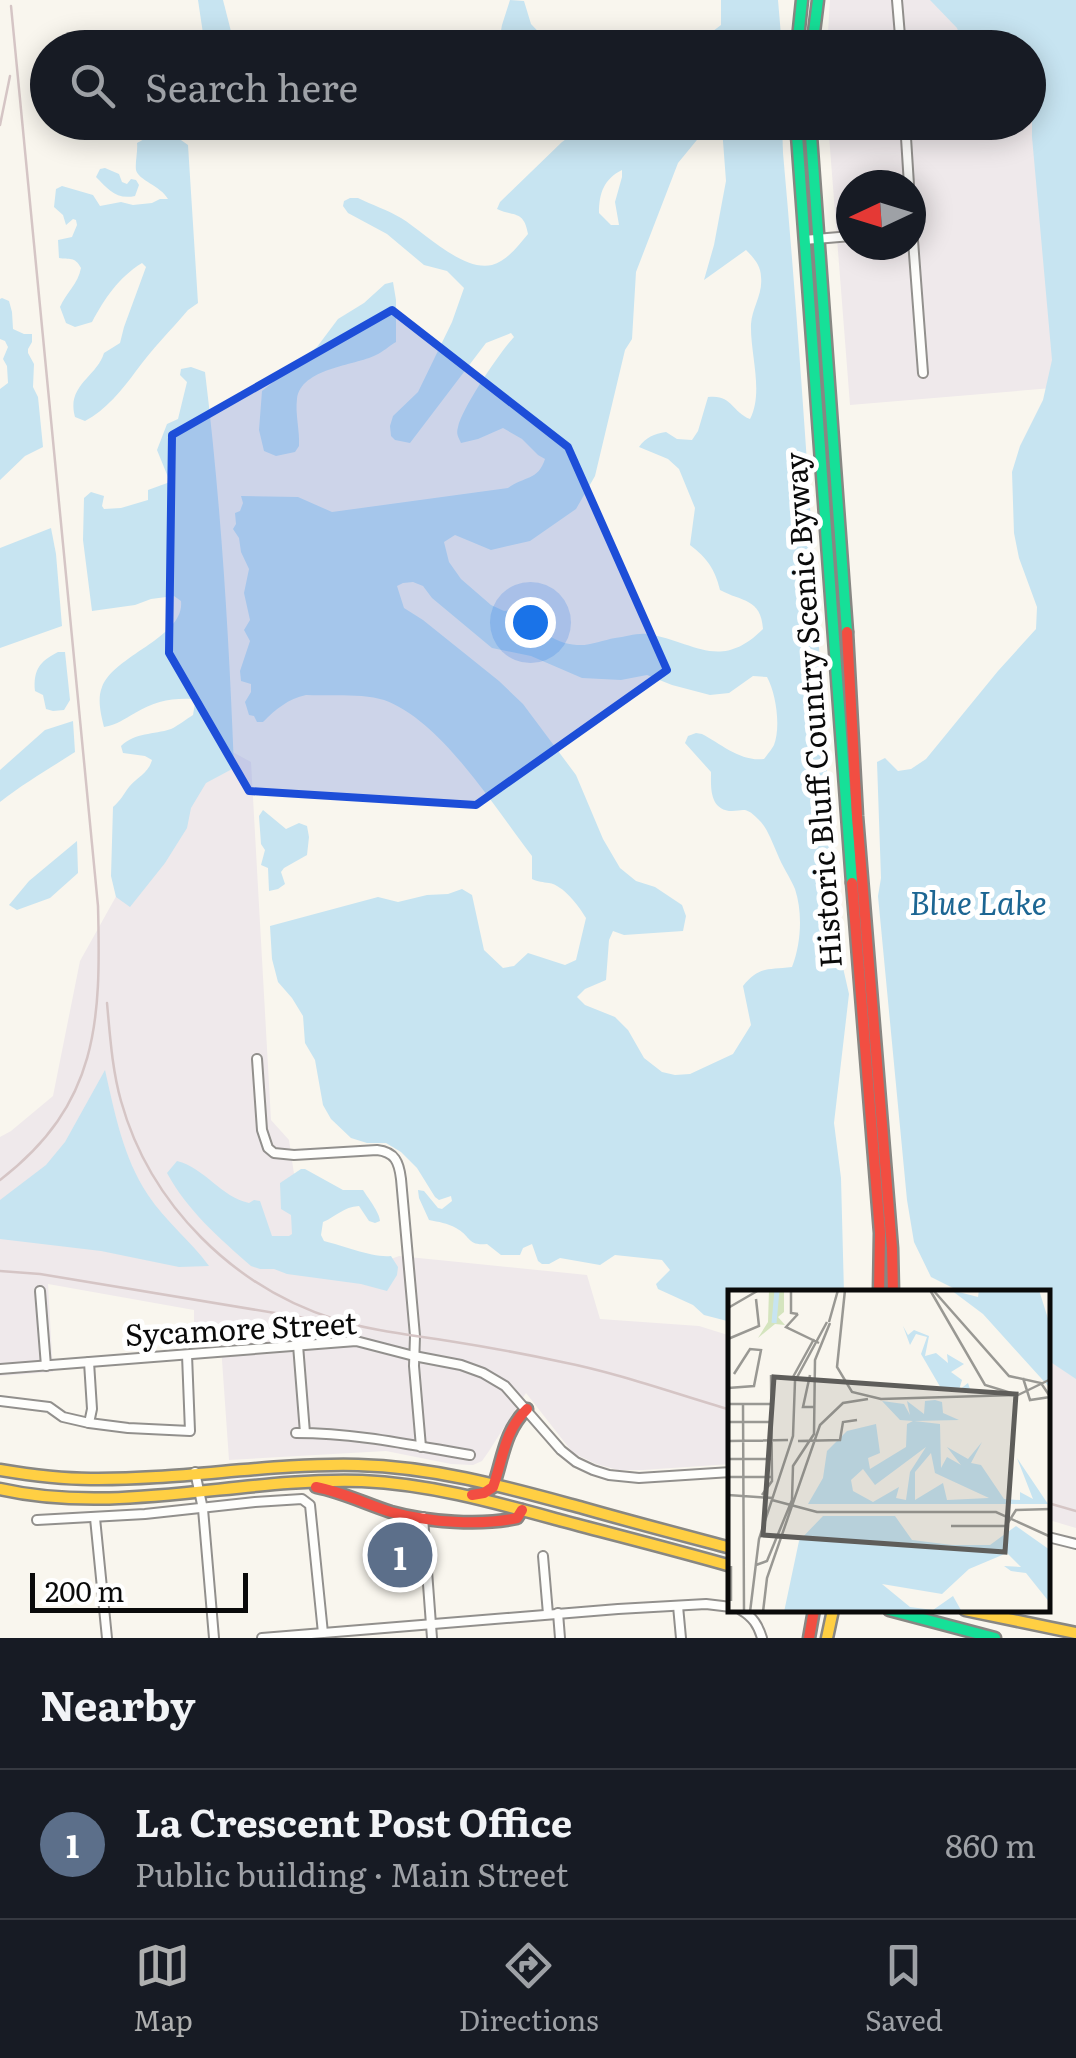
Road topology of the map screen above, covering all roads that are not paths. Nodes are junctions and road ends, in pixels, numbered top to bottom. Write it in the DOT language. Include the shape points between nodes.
graph roads {
  1 [pos="802,0"];
  2 [pos="818,0"];
  3 [pos="897,0"];
  4 [pos="798,30"];
  5 [pos="814,30"];
  6 [pos="900,30"];
  7 [pos="797,140"];
  8 [pos="811,140"];
  9 [pos="906,140"];
  10 [pos="908,170"];
  11 [pos="836,237"];
  12 [pos="818,238"];
  13 [pos="804,240"];
  14 [pos="914,260"];
  15 [pos="923,373"];
  16 [pos="257,1059"];
  17 [pos="880,1290"];
  18 [pos="893,1290"];
  19 [pos="40,1292"];
  20 [pos="298,1345"];
  21 [pos="187,1354"];
  22 [pos="414,1356"];
  23 [pos="89,1362"];
  24 [pos="46,1366"];
  25 [pos="0,1369"];
  26 [pos="0,1401"];
  27 [pos="527,1409"];
  28 [pos="89,1423"];
  29 [pos="421,1447"];
  30 [pos="501,1453"];
  31 [pos="470,1456"];
  32 [pos="0,1470"];
  33 [pos="195,1472"];
  34 [pos="728,1472"];
  35 [pos="465,1477"];
  36 [pos="496,1483"];
  37 [pos="269,1486"];
  38 [pos="0,1489"];
  39 [pos="198,1491"];
  40 [pos="464,1495"];
  41 [pos="203,1508"];
  42 [pos="522,1510"];
  43 [pos="423,1517"];
  44 [pos="95,1518"];
  45 [pos="38,1520"];
  46 [pos="1051,1538"];
  47 [pos="1076,1544"];
  48 [pos="728,1547"];
  49 [pos="543,1556"];
  50 [pos="728,1565"];
  51 [pos="678,1606"];
  52 [pos="728,1607"];
  53 [pos="744,1613"];
  54 [pos="813,1613"];
  55 [pos="832,1613"];
  56 [pos="900,1613"];
  57 [pos="979,1613"];
  58 [pos="553,1614"];
  59 [pos="431,1623"];
  60 [pos="322,1633"];
  61 [pos="1076,1634"];
  62 [pos="306,1636"];
  63 [pos="107,1638"];
  64 [pos="214,1638"];
  65 [pos="262,1638"];
  66 [pos="432,1638"];
  67 [pos="560,1638"];
  68 [pos="681,1638"];
  69 [pos="762,1638"];
  70 [pos="809,1638"];
  71 [pos="827,1638"];
  72 [pos="996,1638"];
  1 -- 4 [label="main road"];
  2 -- 5 [label="main road"];
  3 -- 6 [label="street"];
  7 -- 13 [label="main road, Historic Bluff Country Scenic Byway"];
  8 -- 12 [label="main road, Historic Bluff Country Scenic Byway"];
  9 -- 10 [label="street"];
  11 -- 12 [label="street"];
  12 -- 13 [label="street"];
  12 -- 18 [label="main road, Historic Bluff Country Scenic Byway"];
  13 -- 17 [label="main road, Historic Bluff Country Scenic Byway"];
  14 -- 15 [label="street"];
  16 -- 22 [label="street" via="262,1130 274,1154 377,1150 397,1161"];
  19 -- 24 [label="street"];
  20 -- 21 [label="street, Sycamore Street"];
  20 -- 22 [label="street, Sycamore Street" via="356,1342"];
  20 -- 29 [label="street" via="300,1433"];
  21 -- 23 [label="street, Sycamore Street"];
  21 -- 28 [label="street" via="190,1432"];
  22 -- 27 [label="street, Sycamore Street" via="483,1373"];
  22 -- 29 [label="street"];
  23 -- 24 [label="street, Sycamore Street"];
  23 -- 28 [label="street"];
  24 -- 25 [label="street, Sycamore Street"];
  26 -- 28 [label="street" via="49,1407"];
  27 -- 30 [label="main road"];
  27 -- 34 [label="street, Sycamore Street" via="562,1450 593,1470 640,1478"];
  29 -- 31 [label="street"];
  30 -- 35 [label="main road" via="490,1468"];
  30 -- 36 [label="main road"];
  32 -- 33 [label="main road" via="72,1480"];
  33 -- 35 [label="main road" via="338,1464"];
  33 -- 39 [label="street"];
  35 -- 36 [label="main road"];
  36 -- 40 [label="main road" via="484,1493"];
  36 -- 48 [label="main road"];
  37 -- 39 [label="main road"];
  37 -- 40 [label="main road" via="357,1480"];
  37 -- 43 [label="main road" via="333,1490"];
  38 -- 39 [label="main road" via="71,1500"];
  39 -- 41 [label="street"];
  40 -- 42 [label="main road"];
  41 -- 44 [label="street"];
  41 -- 60 [label="street" via="302,1500 310,1506"];
  41 -- 64 [label="street"];
  42 -- 43 [label="main road" via="504,1522"];
  42 -- 50 [label="main road"];
  43 -- 59 [label="street"];
  44 -- 45 [label="street"];
  44 -- 63 [label="street"];
  46 -- 47 [label="street"];
  49 -- 58 [label="street"];
  51 -- 52 [label="street"];
  51 -- 58 [label="street"];
  51 -- 68 [label="street"];
  53 -- 69 [label="street"];
  54 -- 70 [label="main road"];
  55 -- 71 [label="main road"];
  56 -- 72 [label="main road"];
  57 -- 61 [label="main road"];
  58 -- 59 [label="street"];
  58 -- 67 [label="street"];
  59 -- 60 [label="street"];
  59 -- 66 [label="street"];
  60 -- 62 [label="street"];
  62 -- 65 [label="street"];
}
